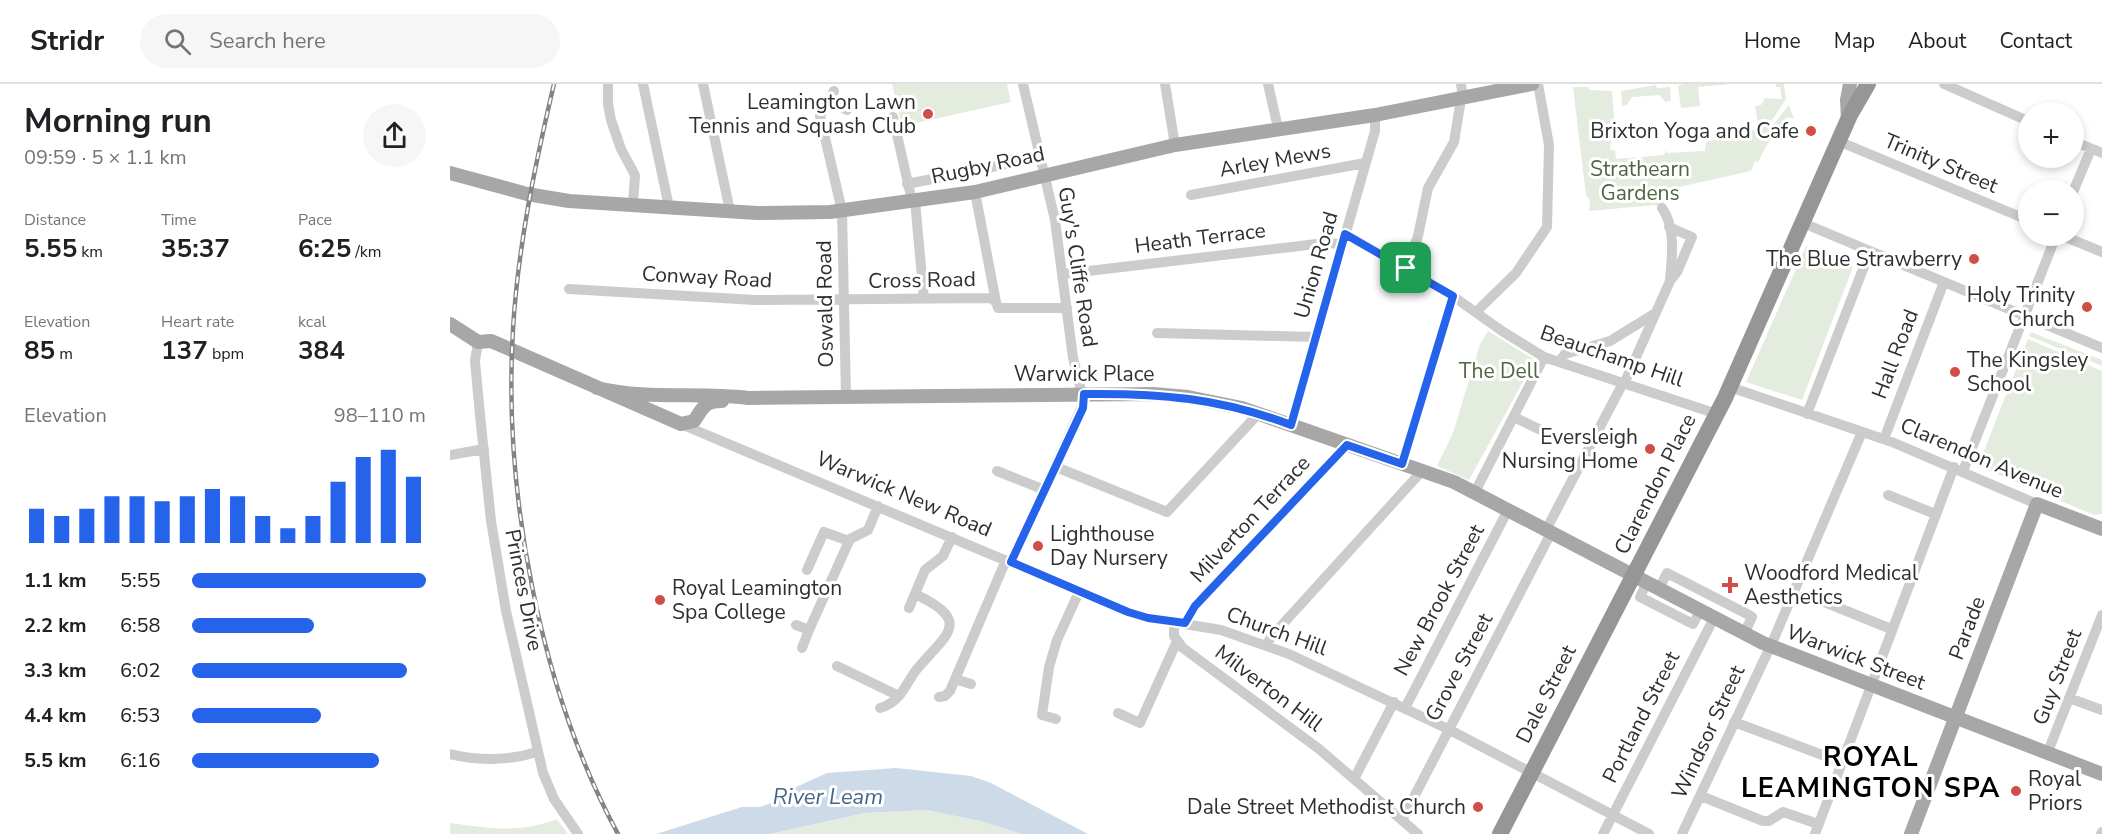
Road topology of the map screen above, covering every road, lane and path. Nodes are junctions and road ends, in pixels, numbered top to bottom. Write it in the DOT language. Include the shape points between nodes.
graph roads {
  1 [pos="643,84"];
  2 [pos="703,84"];
  3 [pos="1023,84"];
  4 [pos="1165,84"];
  5 [pos="1268,84"];
  6 [pos="1461,84"];
  7 [pos="1532,84"];
  8 [pos="1538,84"];
  9 [pos="1850,84"];
  10 [pos="1858,84"];
  11 [pos="1868,84"];
  12 [pos="1944,84"];
  13 [pos="605,85"];
  14 [pos="1462,98"];
  15 [pos="847,110"];
  16 [pos="1851,112"];
  17 [pos="1375,115"];
  18 [pos="893,117"];
  19 [pos="2018,117"];
  20 [pos="1278,128"];
  21 [pos="1838,141"];
  22 [pos="1175,145"];
  23 [pos="2084,146"];
  24 [pos="2091,149"];
  25 [pos="2102,153"];
  26 [pos="1038,158"];
  27 [pos="1365,163"];
  28 [pos="450,173"];
  29 [pos="1044,176"];
  30 [pos="2078,180"];
  31 [pos="908,184"];
  32 [pos="975,192"];
  33 [pos="1191,195"];
  34 [pos="914,201"];
  35 [pos="633,205"];
  36 [pos="669,207"];
  37 [pos="1662,208"];
  38 [pos="730,211"];
  39 [pos="842,211"];
  40 [pos="2018,216"];
  41 [pos="1803,223"];
  42 [pos="1669,227"];
  43 [pos="1344,239"];
  44 [pos="2084,245"];
  45 [pos="2052,246"];
  46 [pos="1870,251"];
  47 [pos="2102,252"];
  48 [pos="1406,268"];
  49 [pos="1063,274"];
  50 [pos="1670,280"];
  51 [pos="1944,282"];
  52 [pos="569,289"];
  53 [pos="1453,296"];
  54 [pos="924,298"];
  55 [pos="844,300"];
  56 [pos="996,302"];
  57 [pos="1067,308"];
  58 [pos="1476,312"];
  59 [pos="1654,314"];
  60 [pos="2023,315"];
  61 [pos="450,324"];
  62 [pos="1157,333"];
  63 [pos="1315,337"];
  64 [pos="478,342"];
  65 [pos="2102,348"];
  66 [pos="1544,357"];
  67 [pos="1558,362"];
  68 [pos="1623,383"];
  69 [pos="1730,387"];
  70 [pos="597,388"];
  71 [pos="1084,394"];
  72 [pos="683,396"];
  73 [pos="846,396"];
  74 [pos="748,398"];
  75 [pos="699,413"];
  76 [pos="1259,413"];
  77 [pos="1717,414"];
  78 [pos="1807,414"];
  79 [pos="1515,417"];
  80 [pos="679,423"];
  81 [pos="1291,425"];
  82 [pos="1862,432"];
  83 [pos="1553,436"];
  84 [pos="720,439"];
  85 [pos="1884,439"];
  86 [pos="1347,445"];
  87 [pos="484,449"];
  88 [pos="450,455"];
  89 [pos="1402,464"];
  90 [pos="1056,467"];
  91 [pos="1958,469"];
  92 [pos="997,471"];
  93 [pos="1422,471"];
  94 [pos="1045,490"];
  95 [pos="1475,492"];
  96 [pos="1888,495"];
  97 [pos="2037,504"];
  98 [pos="878,506"];
  99 [pos="1508,510"];
  100 [pos="1935,514"];
  101 [pos="2102,529"];
  102 [pos="1549,532"];
  103 [pos="952,537"];
  104 [pos="849,541"];
  105 [pos="1009,562"];
  106 [pos="807,570"];
  107 [pos="1647,582"];
  108 [pos="1079,592"];
  109 [pos="915,594"];
  110 [pos="1812,597"];
  111 [pos="909,608"];
  112 [pos="1700,610"];
  113 [pos="2102,615"];
  114 [pos="1714,618"];
  115 [pos="1179,622"];
  116 [pos="796,625"];
  117 [pos="1891,629"];
  118 [pos="809,630"];
  119 [pos="1744,634"];
  120 [pos="1177,641"];
  121 [pos="1267,645"];
  122 [pos="1770,646"];
  123 [pos="802,648"];
  124 [pos="837,666"];
  125 [pos="955,679"];
  126 [pos="971,684"];
  127 [pos="1870,686"];
  128 [pos="899,696"];
  129 [pos="939,697"];
  130 [pos="2070,698"];
  131 [pos="1394,702"];
  132 [pos="880,708"];
  133 [pos="1405,708"];
  134 [pos="2102,710"];
  135 [pos="1118,713"];
  136 [pos="1955,718"];
  137 [pos="1056,719"];
  138 [pos="1734,722"];
  139 [pos="1448,729"];
  140 [pos="537,752"];
  141 [pos="450,754"];
  142 [pos="2048,754"];
  143 [pos="1841,762"];
  144 [pos="1531,773"];
  145 [pos="2102,774"];
  146 [pos="1354,779"];
  147 [pos="1701,796"];
  148 [pos="1612,815"];
  149 [pos="1402,820"];
  150 [pos="1816,829"];
  151 [pos="578,834"];
  152 [pos="1418,834"];
  153 [pos="1500,834"];
  154 [pos="1603,834"];
  155 [pos="1649,834"];
  156 [pos="1682,834"];
  157 [pos="1911,834"];
  1 -- 36 [label="street"];
  2 -- 38 [label="street"];
  3 -- 26 [label="street, Guy's Cliffe Road"];
  4 -- 22 [label="street"];
  5 -- 20 [label="street"];
  6 -- 14 [label="street"];
  7 -- 14 [label="main road, Rugby Road"];
  8 -- 58 [label="street" via="1549,146 1547,227 1516,273"];
  9 -- 16 [label="main road" via="1847,100"];
  10 -- 16 [label="highway"];
  11 -- 16 [label="highway"];
  12 -- 19 [label="street"];
  13 -- 35 [label="street" via="614,128 634,175"];
  14 -- 17 [label="main road, Rugby Road"];
  14 -- 48 [label="street" via="1454,142 1428,188 1418,236"];
  15 -- 39 [label="street, Oswald Road" via="832,95 820,116"];
  16 -- 21 [label="highway, Clarendon Place"];
  17 -- 20 [label="main road, Rugby Road"];
  17 -- 27 [label="street, Union Road" via="1375,131"];
  18 -- 31 [label="street"];
  20 -- 22 [label="main road, Rugby Road"];
  21 -- 40 [label="street, Trinity Street"];
  21 -- 41 [label="highway, Clarendon Place"];
  22 -- 29 [label="main road, Rugby Road"];
  23 -- 24 [label="street"];
  24 -- 25 [label="street"];
  24 -- 30 [label="street"];
  26 -- 29 [label="street, Guy's Cliffe Road"];
  26 -- 31 [label="street"];
  27 -- 33 [label="street, Arley Mews"];
  27 -- 43 [label="street, Union Road"];
  28 -- 35 [label="main road, Rugby Road" via="542,197"];
  29 -- 32 [label="main road, Rugby Road"];
  29 -- 49 [label="street, Guy's Cliffe Road"];
  31 -- 34 [label="street"];
  32 -- 34 [label="main road, Rugby Road"];
  32 -- 56 [label="street"];
  34 -- 39 [label="main road, Rugby Road"];
  34 -- 54 [label="street"];
  35 -- 36 [label="main road, Rugby Road"];
  36 -- 38 [label="main road, Rugby Road"];
  37 -- 42 [label="street"];
  38 -- 39 [label="main road, Rugby Road"];
  39 -- 55 [label="street, Oswald Road"];
  41 -- 46 [label="street"];
  41 -- 69 [label="highway, Clarendon Place"];
  42 -- 50 [label="street"];
  42 -- 50 [label="street, Grove Street" via="1692,237"];
  43 -- 48 [label="street, Beauchamp Hill"];
  43 -- 49 [label="street, Heath Terrace"];
  43 -- 63 [label="street, Union Road"];
  44 -- 47 [label="street"];
  45 -- 60 [label="street"];
  46 -- 51 [label="street"];
  46 -- 78 [label="street"];
  48 -- 53 [label="street, Beauchamp Hill"];
  49 -- 57 [label="street, Guy's Cliffe Road"];
  50 -- 59 [label="street, Grove Street"];
  51 -- 60 [label="street"];
  51 -- 85 [label="street, Hall Road"];
  52 -- 55 [label="street, Conway Road" via="750,300"];
  53 -- 58 [label="street, Beauchamp Hill"];
  53 -- 89 [label="street"];
  54 -- 55 [label="street, Cross Road"];
  54 -- 56 [label="street, Cross Road" via="991,298"];
  55 -- 73 [label="street, Oswald Road"];
  56 -- 57 [label="street, Cross Road" via="998,308"];
  57 -- 71 [label="street, Guy's Cliffe Road" via="1075,368"];
  58 -- 66 [label="street, Beauchamp Hill"];
  59 -- 67 [label="street" via="1610,341 1565,354"];
  59 -- 68 [label="street, Grove Street"];
  60 -- 65 [label="street"];
  60 -- 91 [label="street"];
  61 -- 64 [label="main road, Warwick New Road"];
  62 -- 63 [label="street" via="1179,327"];
  63 -- 81 [label="street, Union Road"];
  64 -- 70 [label="main road, Warwick New Road" via="491,341"];
  64 -- 87 [label="street, Princes Drive" via="475,361"];
  66 -- 67 [label="street, Beauchamp Hill"];
  66 -- 79 [label="street"];
  67 -- 68 [label="street, Beauchamp Hill"];
  68 -- 77 [label="street, Beauchamp Hill"];
  68 -- 102 [label="street, Grove Street"];
  69 -- 77 [label="highway, Clarendon Place"];
  69 -- 78 [label="street, Clarendon Avenue"];
  70 -- 72 [label="main road, Warwick Place" via="630,395"];
  70 -- 80 [label="main road, Warwick New Road"];
  71 -- 73 [label="main road, Warwick Place"];
  71 -- 76 [label="main road, Warwick Place" via="1188,397"];
  71 -- 90 [label="street" via="1083,408"];
  72 -- 74 [label="main road, Warwick Place"];
  72 -- 75 [label="main road, Warwick New Road" via="695,400"];
  72 -- 80 [label="main road" via="671,403 669,411"];
  73 -- 74 [label="main road, Warwick Place"];
  74 -- 75 [label="main road, Warwick Place" via="709,402"];
  75 -- 80 [label="main road, Warwick Place" via="691,423"];
  75 -- 84 [label="street, Warwick New Road" via="704,427"];
  76 -- 81 [label="main road, Warwick Place"];
  76 -- 90 [label="street" via="1167,512"];
  77 -- 107 [label="highway, Clarendon Place"];
  78 -- 82 [label="street, Clarendon Avenue"];
  79 -- 83 [label="street"];
  79 -- 95 [label="street"];
  80 -- 84 [label="street, Warwick New Road"];
  81 -- 86 [label="main road, Warwick Place"];
  82 -- 85 [label="street, Clarendon Avenue"];
  82 -- 122 [label="street, Windsor Street"];
  84 -- 98 [label="street, Warwick New Road"];
  85 -- 91 [label="street, Clarendon Avenue"];
  86 -- 89 [label="main road, Warwick Place"];
  86 -- 115 [label="street, Milverton Terrace"];
  87 -- 88 [label="street"];
  87 -- 140 [label="street, Princes Drive" via="500,580"];
  89 -- 93 [label="main road, Warwick Place"];
  90 -- 94 [label="street"];
  91 -- 97 [label="street, Clarendon Avenue"];
  91 -- 100 [label="street" via="1947,483"];
  92 -- 94 [label="street"];
  93 -- 95 [label="main road, Warwick Place"];
  93 -- 121 [label="street" via="1270,636"];
  94 -- 105 [label="street"];
  95 -- 99 [label="main road, Warwick Street"];
  96 -- 100 [label="street"];
  97 -- 101 [label="main road, Clarendon Avenue"];
  97 -- 136 [label="main road, Parade"];
  98 -- 103 [label="street, Warwick New Road"];
  98 -- 104 [label="street" via="868,530"];
  99 -- 102 [label="main road, Warwick Street"];
  99 -- 133 [label="street, New Brook Street"];
  100 -- 117 [label="street"];
  102 -- 107 [label="main road, Warwick Street"];
  102 -- 139 [label="street, Grove Street"];
  103 -- 105 [label="street, Warwick New Road"];
  103 -- 109 [label="street" via="943,556 925,570"];
  104 -- 106 [label="street" via="824,532"];
  104 -- 118 [label="street"];
  105 -- 108 [label="street, Warwick New Road"];
  105 -- 125 [label="street"];
  107 -- 112 [label="main road, Warwick Street"];
  107 -- 112 [label="street" via="1640,597 1693,624"];
  107 -- 119 [label="street" via="1667,573 1749,615 1752,617"];
  107 -- 144 [label="highway, Dale Street"];
  108 -- 115 [label="street, Warwick New Road" via="1133,614"];
  108 -- 137 [label="street" via="1049,667 1042,715"];
  109 -- 111 [label="street"];
  109 -- 128 [label="street" via="939,606 949,627 941,645"];
  110 -- 117 [label="street" via="1838,601"];
  112 -- 114 [label="main road, Warwick Street"];
  113 -- 130 [label="street, Guy Street"];
  114 -- 119 [label="main road, Warwick Street"];
  114 -- 148 [label="street, Portland Street" via="1641,748"];
  115 -- 120 [label="street"];
  115 -- 121 [label="street, Church Hill"];
  116 -- 118 [label="street"];
  117 -- 127 [label="street"];
  118 -- 123 [label="street"];
  119 -- 122 [label="main road, Warwick Street"];
  120 -- 135 [label="street" via="1140,723"];
  120 -- 146 [label="street, Milverton Hill"];
  121 -- 131 [label="street, Church Hill"];
  122 -- 127 [label="main road, Warwick Street"];
  122 -- 138 [label="street, Windsor Street"];
  124 -- 128 [label="street"];
  125 -- 126 [label="street"];
  125 -- 129 [label="street" via="949,692"];
  127 -- 136 [label="main road, Warwick Street"];
  127 -- 143 [label="street"];
  128 -- 132 [label="street" via="893,704"];
  130 -- 134 [label="street"];
  130 -- 142 [label="street, Guy Street"];
  131 -- 133 [label="street, Church Hill"];
  131 -- 146 [label="street"];
  133 -- 139 [label="street, Church Hill"];
  136 -- 142 [label="main road, Warwick Street"];
  136 -- 157 [label="main road, Parade"];
  138 -- 143 [label="street"];
  138 -- 147 [label="street, Windsor Street"];
  139 -- 144 [label="street, Church Hill"];
  139 -- 149 [label="street, Grove Street"];
  140 -- 141 [label="street" via="492,759"];
  140 -- 151 [label="street, Princes Drive" via="554,799"];
  142 -- 145 [label="main road, Warwick Street"];
  143 -- 150 [label="street"];
  144 -- 148 [label="street, Church Hill"];
  144 -- 153 [label="highway, Dale Street"];
  146 -- 149 [label="street, Milverton Hill"];
  147 -- 150 [label="street" via="1768,822 1783,812"];
  147 -- 156 [label="street, Windsor Street"];
  148 -- 154 [label="street, Portland Street"];
  148 -- 155 [label="street, Church Hill"];
  149 -- 152 [label="street, Milverton Hill"];
}
